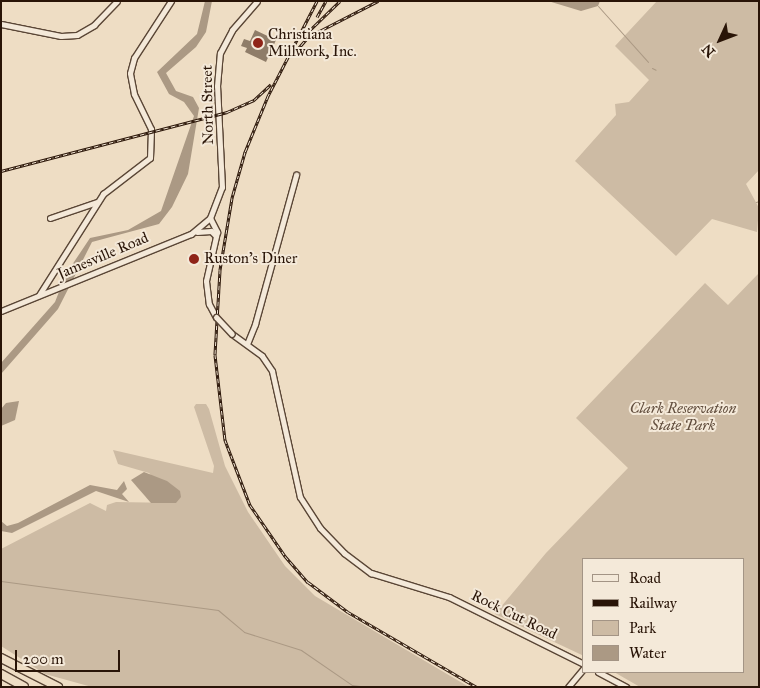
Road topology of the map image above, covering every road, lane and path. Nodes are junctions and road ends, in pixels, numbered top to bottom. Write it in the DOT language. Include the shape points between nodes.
graph roads {
  1 [pos="117,1"];
  2 [pos="172,1"];
  3 [pos="257,1"];
  4 [pos="1,24"];
  5 [pos="296,175"];
  6 [pos="98,202"];
  7 [pos="50,218"];
  8 [pos="210,218"];
  9 [pos="191,234"];
  10 [pos="216,236"];
  11 [pos="39,295"];
  12 [pos="1,311"];
  13 [pos="247,344"];
  14 [pos="1,653"];
  15 [pos="1,658"];
  16 [pos="582,663"];
  17 [pos="21,669"];
  18 [pos="582,670"];
  19 [pos="600,673"];
  20 [pos="1,674"];
  21 [pos="24,687"];
  22 [pos="58,687"];
  23 [pos="568,687"];
  24 [pos="626,687"];
  1 -- 4 [label="street" via="94,25 77,35 52,35"];
  2 -- 6 [label="street" via="134,58 130,73 134,94 151,128 150,158 140,169 109,187"];
  3 -- 8 [label="street, North Street" via="232,30 220,53 217,80 222,186"];
  5 -- 13 [label="street" via="256,324"];
  6 -- 7 [label="street"];
  6 -- 11 [label="street" via="76,232"];
  8 -- 9 [label="street, Jamesville Road"];
  8 -- 10 [label="street" via="216,225"];
  9 -- 10 [label="street" via="206,230"];
  9 -- 11 [label="street, Jamesville Road"];
  10 -- 13 [label="street, Rock Cut Road, bridge" via="206,276 209,302 218,320"];
  11 -- 12 [label="street, Jamesville Road"];
  13 -- 16 [label="street, Rock Cut Road" via="272,371 295,482 320,528 344,553 371,573 460,602"];
  14 -- 17 [label="highway"];
  15 -- 17 [label="highway"];
  17 -- 22 [label="highway"];
  18 -- 23 [label="street"];
  19 -- 24 [label="street"];
  20 -- 21 [label="highway"];
}
